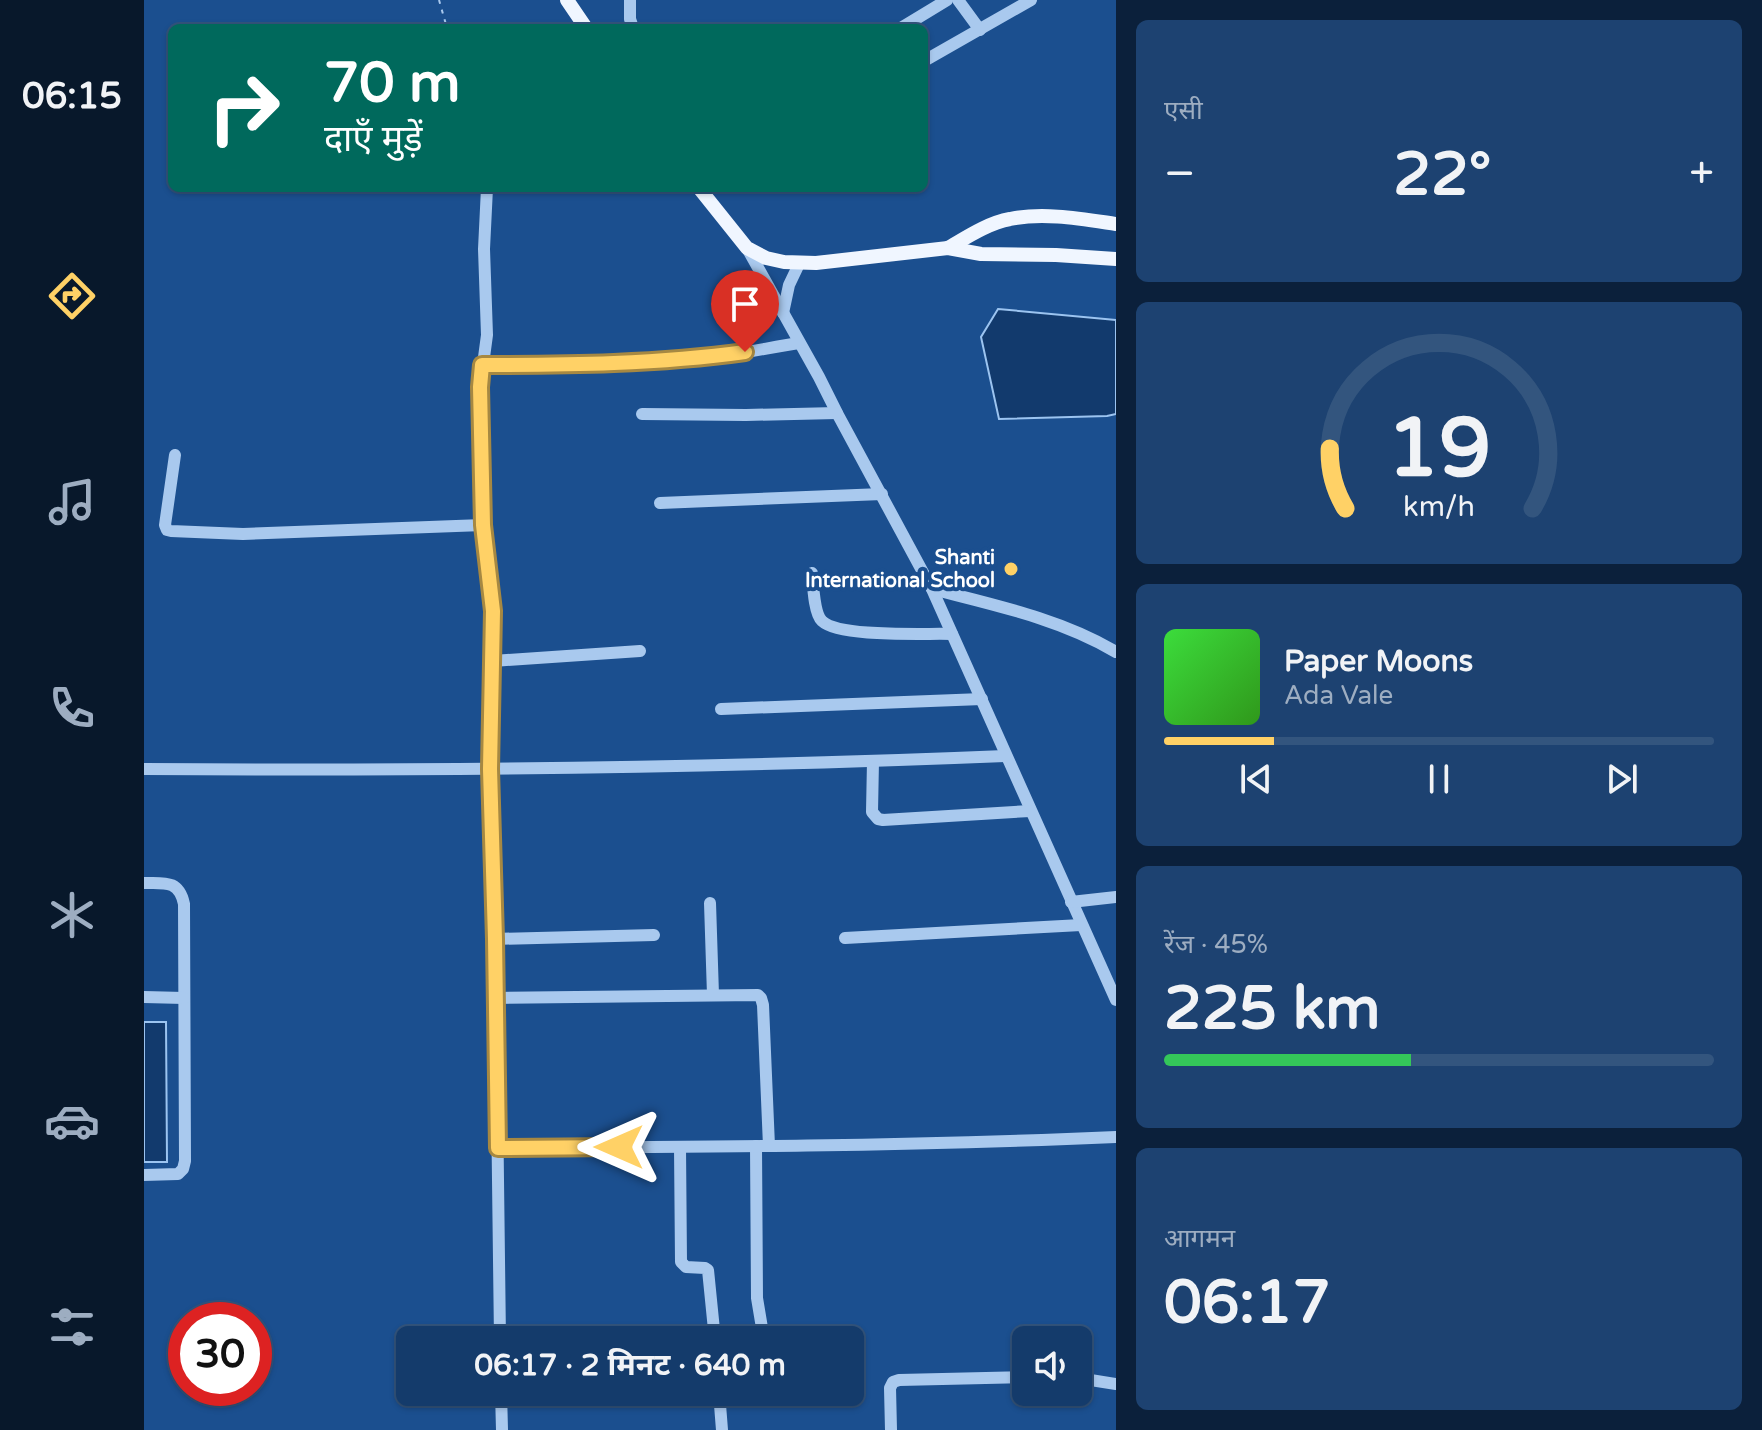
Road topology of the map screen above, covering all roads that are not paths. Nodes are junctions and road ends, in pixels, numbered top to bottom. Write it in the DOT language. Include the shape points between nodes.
graph roads {
  1 [pos="567,0"];
  2 [pos="630,0"];
  3 [pos="947,0"];
  4 [pos="958,0"];
  5 [pos="1031,0"];
  6 [pos="583,24"];
  7 [pos="632,24"];
  8 [pos="908,24"];
  9 [pos="980,30"];
  10 [pos="928,59"];
  11 [pos="487,192"];
  12 [pos="703,192"];
  13 [pos="1116,224"];
  14 [pos="747,248"];
  15 [pos="948,248"];
  16 [pos="1116,259"];
  17 [pos="799,264"];
  18 [pos="783,314"];
  19 [pos="799,343"];
  20 [pos="482,365"];
  21 [pos="837,413"];
  22 [pos="642,414"];
  23 [pos="175,455"];
  24 [pos="882,494"];
  25 [pos="660,503"];
  26 [pos="483,525"];
  27 [pos="812,573"];
  28 [pos="932,589"];
  29 [pos="952,634"];
  30 [pos="640,651"];
  31 [pos="1116,652"];
  32 [pos="493,661"];
  33 [pos="982,699"];
  34 [pos="721,709"];
  35 [pos="1005,756"];
  36 [pos="873,761"];
  37 [pos="144,769"];
  38 [pos="490,769"];
  39 [pos="1030,811"];
  40 [pos="144,883"];
  41 [pos="1116,897"];
  42 [pos="1071,902"];
  43 [pos="710,903"];
  44 [pos="1081,925"];
  45 [pos="654,935"];
  46 [pos="845,938"];
  47 [pos="495,939"];
  48 [pos="713,995"];
  49 [pos="144,997"];
  50 [pos="184,998"];
  51 [pos="496,998"];
  52 [pos="1116,1000"];
  53 [pos="1116,1137"];
  54 [pos="762,1146"];
  55 [pos="680,1147"];
  56 [pos="498,1148"];
  57 [pos="144,1175"];
  58 [pos="500,1326"];
  59 [pos="714,1326"];
  60 [pos="762,1326"];
  61 [pos="1012,1377"];
  62 [pos="1092,1380"];
  63 [pos="1116,1384"];
  64 [pos="501,1406"];
  65 [pos="720,1406"];
  66 [pos="502,1430"];
  67 [pos="722,1430"];
  68 [pos="891,1430"];
  1 -- 6 [label="main road"];
  2 -- 7 [label="street"];
  3 -- 8 [label="street"];
  4 -- 9 [label="street"];
  5 -- 9 [label="street"];
  9 -- 10 [label="street"];
  11 -- 20 [label="street" via="487,335"];
  12 -- 14 [label="main road"];
  13 -- 15 [label="main road" via="1036,216 1008,219"];
  14 -- 17 [label="main road"];
  14 -- 18 [label="street"];
  15 -- 16 [label="main road"];
  15 -- 17 [label="main road"];
  17 -- 18 [label="street"];
  18 -- 19 [label="street"];
  19 -- 20 [label="street" via="686,359"];
  19 -- 21 [label="street"];
  20 -- 26 [label="street"];
  21 -- 22 [label="street"];
  21 -- 24 [label="street"];
  23 -- 26 [label="street" via="165,525 175,533"];
  24 -- 25 [label="street"];
  24 -- 28 [label="street"];
  26 -- 32 [label="street"];
  27 -- 29 [label="street" via="817,614 829,625 878,633"];
  28 -- 29 [label="street"];
  28 -- 31 [label="street" via="1072,630"];
  29 -- 33 [label="street"];
  30 -- 32 [label="street"];
  32 -- 38 [label="street"];
  33 -- 34 [label="street"];
  33 -- 35 [label="street"];
  35 -- 36 [label="street"];
  35 -- 39 [label="street"];
  36 -- 38 [label="street"];
  36 -- 39 [label="street" via="872,812 878,819"];
  37 -- 38 [label="street"];
  38 -- 47 [label="street"];
  39 -- 42 [label="street"];
  40 -- 50 [label="street" via="176,886 182,892"];
  41 -- 42 [label="street"];
  42 -- 44 [label="street"];
  43 -- 48 [label="street"];
  44 -- 46 [label="street"];
  44 -- 52 [label="street"];
  45 -- 47 [label="street"];
  47 -- 51 [label="street"];
  48 -- 51 [label="street"];
  48 -- 54 [label="street" via="761,998"];
  49 -- 50 [label="street"];
  50 -- 57 [label="street" via="183,1169 172,1175"];
  51 -- 56 [label="street"];
  53 -- 54 [label="street"];
  54 -- 55 [label="street"];
  54 -- 60 [label="street" via="757,1298"];
  55 -- 56 [label="street"];
  55 -- 59 [label="street" via="681,1262 708,1270"];
  56 -- 58 [label="street"];
  61 -- 68 [label="street" via="893,1382"];
  62 -- 63 [label="street"];
  64 -- 66 [label="street"];
  65 -- 67 [label="street"];
}
